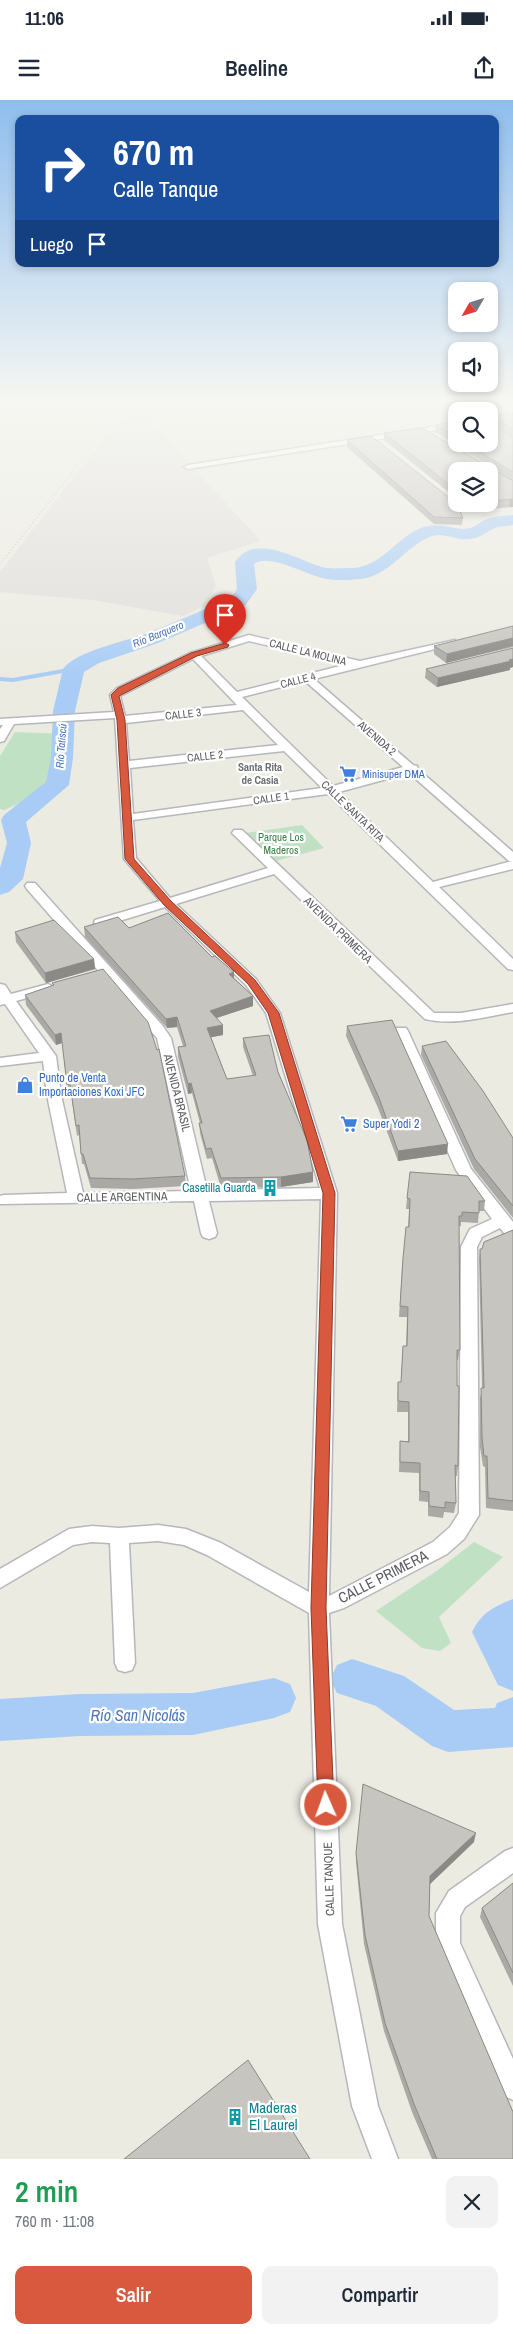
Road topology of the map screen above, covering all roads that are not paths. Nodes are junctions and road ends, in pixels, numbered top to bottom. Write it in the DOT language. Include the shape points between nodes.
graph roads {
  1 [pos="249,638"];
  2 [pos="465,639"];
  3 [pos="194,655"];
  4 [pos="360,664"];
  5 [pos="307,678"];
  6 [pos="235,696"];
  7 [pos="245,707"];
  8 [pos="121,718"];
  9 [pos="5,722"];
  10 [pos="0,740"];
  11 [pos="287,747"];
  12 [pos="123,765"];
  13 [pos="413,768"];
  14 [pos="332,790"];
  15 [pos="126,818"];
  16 [pos="238,833"];
  17 [pos="513,858"];
  18 [pos="513,865"];
  19 [pos="276,870"];
  20 [pos="31,886"];
  21 [pos="430,886"];
  22 [pos="168,903"];
  23 [pos="81,929"];
  24 [pos="513,966"];
  25 [pos="107,972"];
  26 [pos="90,977"];
  27 [pos="63,984"];
  28 [pos="0,988"];
  29 [pos="5,1000"];
  30 [pos="513,1008"];
  31 [pos="401,1031"];
  32 [pos="49,1056"];
  33 [pos="0,1062"];
  34 [pos="329,1193"];
  35 [pos="202,1196"];
  36 [pos="76,1198"];
  37 [pos="4,1200"];
  38 [pos="507,1227"];
  39 [pos="209,1233"];
  40 [pos="119,1536"];
  41 [pos="0,1579"];
  42 [pos="319,1608"];
  43 [pos="125,1662"];
  44 [pos="513,1859"];
  45 [pos="513,2087"];
  46 [pos="385,2159"];
  1 -- 3 [label="street, CALLE TANQUE"];
  1 -- 4 [label="street, CALLE LA MOLINA"];
  2 -- 4 [label="street, CALLE LA MOLINA"];
  3 -- 6 [label="street, CALLE SANTA RITA"];
  3 -- 8 [label="street, CALLE TANQUE" via="115,695"];
  4 -- 5 [label="street, CALLE 4"];
  5 -- 6 [label="street, CALLE 4"];
  5 -- 13 [label="street, AVENIDA 2"];
  6 -- 7 [label="street, CALLE SANTA RITA"];
  7 -- 8 [label="street, CALLE 3"];
  7 -- 11 [label="street, CALLE SANTA RITA"];
  8 -- 9 [label="street, CALLE 3"];
  8 -- 12 [label="street, CALLE TANQUE"];
  9 -- 10 [label="street"];
  11 -- 12 [label="street, CALLE 2"];
  11 -- 14 [label="street, CALLE SANTA RITA"];
  12 -- 15 [label="street, CALLE TANQUE"];
  13 -- 14 [label="street, CALLE 1"];
  13 -- 17 [label="street, AVENIDA 2"];
  14 -- 15 [label="street, CALLE 1"];
  14 -- 21 [label="street, CALLE SANTA RITA"];
  15 -- 22 [label="street, CALLE TANQUE" via="130,859"];
  16 -- 19 [label="street, AVENIDA PRIMERA"];
  18 -- 21 [label="street"];
  19 -- 22 [label="street"];
  19 -- 30 [label="street, AVENIDA PRIMERA" via="430,1016 443,1019"];
  20 -- 23 [label="street, AVENIDA BRASIL"];
  21 -- 24 [label="street, CALLE SANTA RITA"];
  22 -- 23 [label="street"];
  22 -- 34 [label="street, CALLE TANQUE" via="251,982 274,1013"];
  23 -- 25 [label="street, AVENIDA BRASIL"];
  25 -- 26 [label="street"];
  25 -- 35 [label="street, AVENIDA BRASIL" via="164,1038"];
  27 -- 29 [label="street"];
  28 -- 29 [label="street"];
  29 -- 32 [label="street"];
  31 -- 38 [label="street" via="464,1170"];
  32 -- 33 [label="street"];
  32 -- 36 [label="street"];
  34 -- 35 [label="street, CALLE ARGENTINA"];
  34 -- 42 [label="street, CALLE TANQUE"];
  35 -- 36 [label="street, CALLE ARGENTINA"];
  35 -- 39 [label="street, AVENIDA BRASIL"];
  36 -- 37 [label="street, CALLE ARGENTINA"];
  38 -- 42 [label="street, CALLE PRIMERA" via="476,1233 469,1247 469,1515 457,1533 440,1548 338,1602"];
  40 -- 41 [label="street" via="92,1534 69,1537"];
  40 -- 42 [label="street" via="158,1534 186,1538 214,1549"];
  40 -- 43 [label="street"];
  42 -- 46 [label="street, CALLE TANQUE" via="330,1924 366,2106"];
  44 -- 45 [label="street" via="457,1899 448,1913 448,1944"];
}
